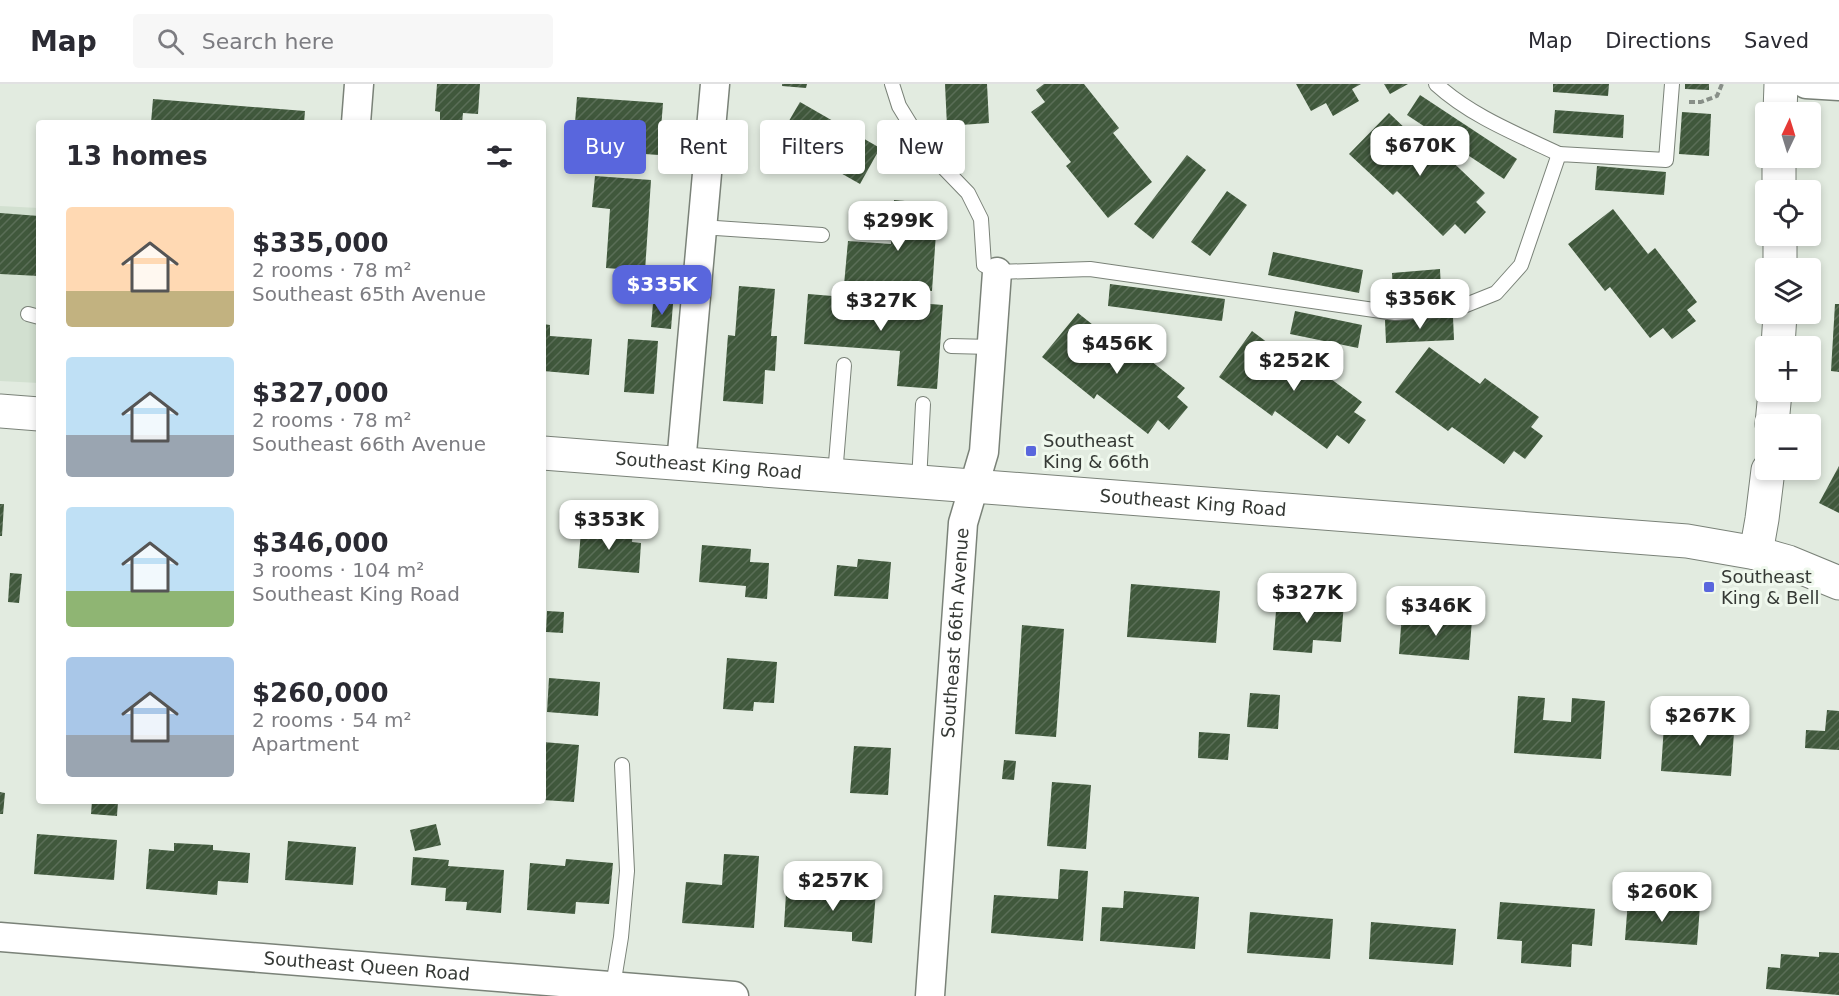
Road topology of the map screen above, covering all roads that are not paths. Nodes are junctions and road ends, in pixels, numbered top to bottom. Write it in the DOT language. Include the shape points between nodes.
graph roads {
  1 [pos="359,84"];
  2 [pos="715,84"];
  3 [pos="892,84"];
  4 [pos="1436,84"];
  5 [pos="1672,84"];
  6 [pos="1781,84"];
  7 [pos="1806,84"];
  8 [pos="1839,86"];
  9 [pos="1780,102"];
  10 [pos="356,120"];
  11 [pos="1559,154"];
  12 [pos="701,227"];
  13 [pos="822,235"];
  14 [pos="997,272"];
  15 [pos="951,346"];
  16 [pos="991,347"];
  17 [pos="844,365"];
  18 [pos="923,404"];
  19 [pos="0,411"];
  20 [pos="36,414"];
  21 [pos="546,453"];
  22 [pos="681,464"];
  23 [pos="835,475"];
  24 [pos="1767,480"];
  25 [pos="919,482"];
  26 [pos="974,486"];
  27 [pos="1756,553"];
  28 [pos="1839,583"];
  29 [pos="622,765"];
  30 [pos="0,937"];
  31 [pos="613,986"];
  32 [pos="734,996"];
  33 [pos="930,996"];
  1 -- 10 [label="street"];
  2 -- 12 [label="street"];
  3 -- 14 [label="lane" via="899,106 918,137 968,193 981,219 984,265"];
  4 -- 11 [label="lane" via="1496,124"];
  5 -- 11 [label="lane" via="1666,160"];
  6 -- 9 [label="main road"];
  7 -- 8 [label="street"];
  11 -- 14 [label="lane" via="1521,265 1496,293 1456,309 1395,313 1090,269"];
  12 -- 13 [label="lane"];
  12 -- 22 [label="street"];
  14 -- 16 [label="street, Southeast 66th Avenue"];
  15 -- 16 [label="lane"];
  16 -- 26 [label="street, Southeast 66th Avenue" via="984,452"];
  17 -- 23 [label="lane"];
  18 -- 25 [label="lane"];
  19 -- 20 [label="main road"];
  21 -- 22 [label="main road, Southeast King Road"];
  22 -- 23 [label="main road, Southeast King Road"];
  23 -- 25 [label="main road, Southeast King Road"];
  24 -- 27 [label="main road"];
  25 -- 26 [label="main road, Southeast King Road"];
  26 -- 27 [label="main road, Southeast King Road" via="1675,540"];
  26 -- 33 [label="street, Southeast 66th Avenue" via="963,523"];
  27 -- 28 [label="main road, Southeast King Road"];
  29 -- 31 [label="lane" via="627,871"];
  30 -- 31 [label="street, Southeast Queen Road"];
  31 -- 32 [label="street, Southeast Queen Road"];
}
